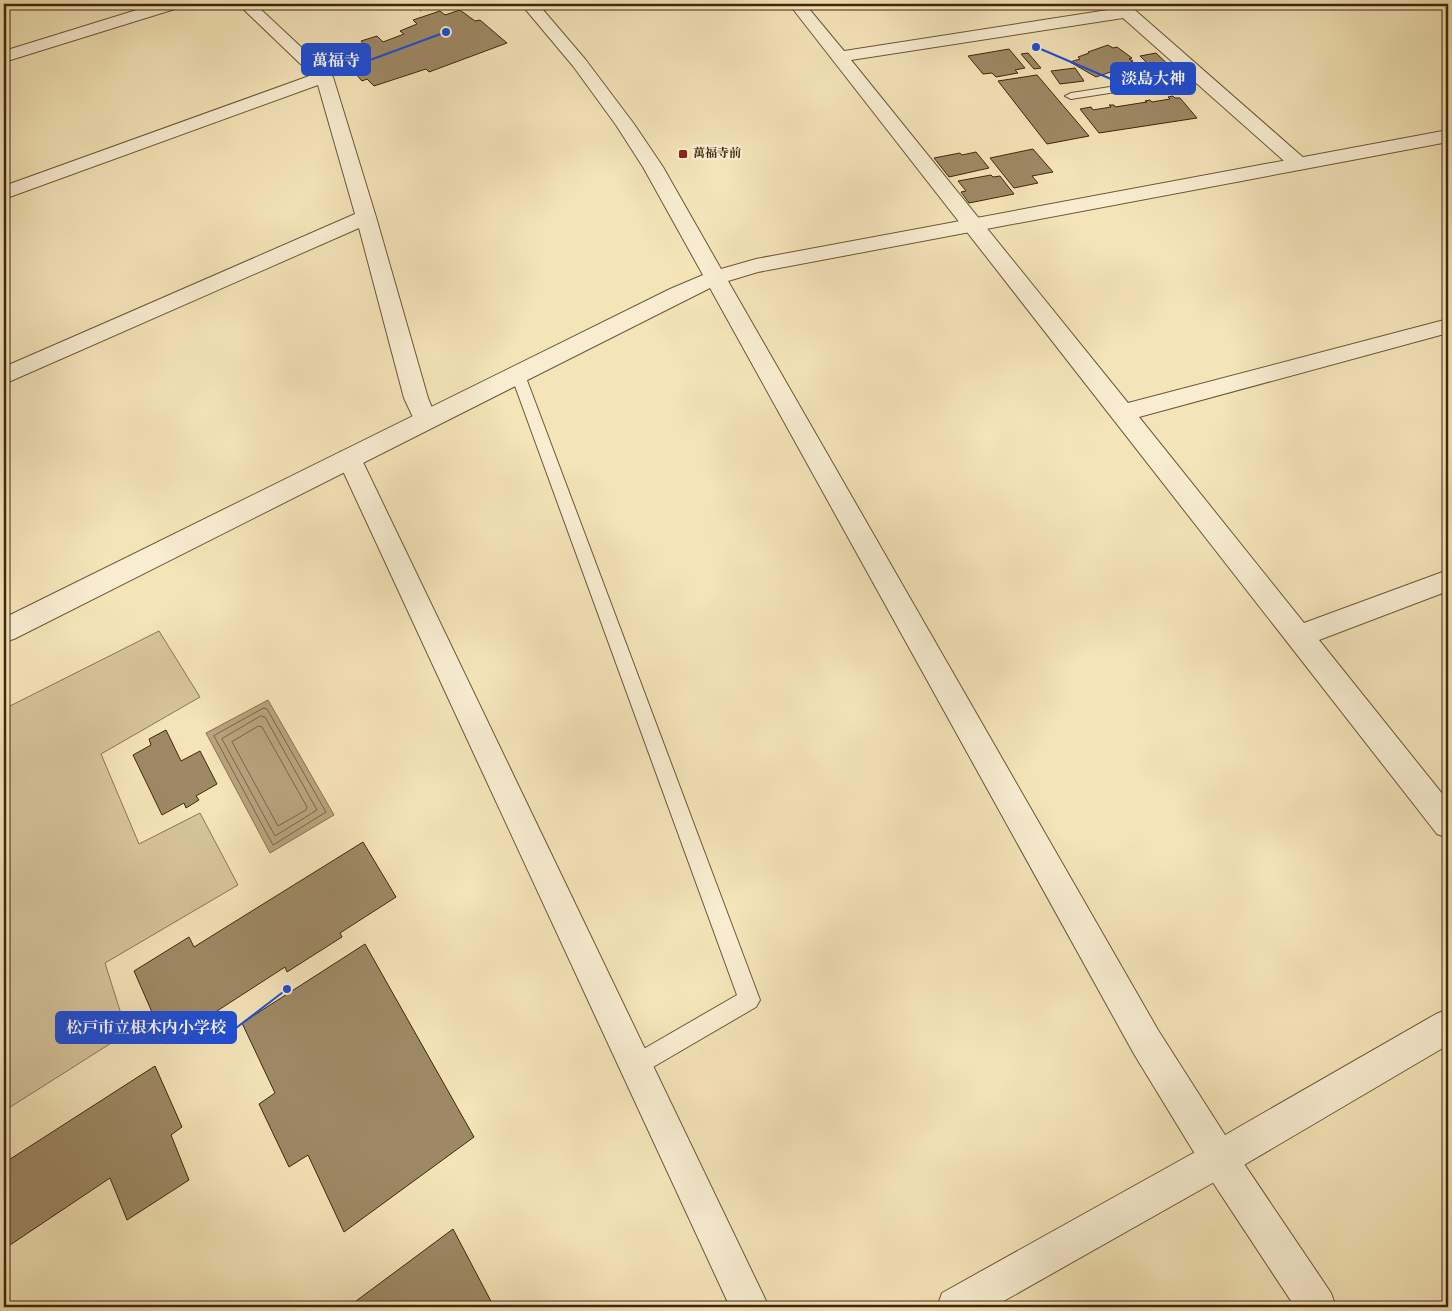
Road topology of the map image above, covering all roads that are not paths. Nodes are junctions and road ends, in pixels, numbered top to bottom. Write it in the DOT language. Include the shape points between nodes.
graph roads {
  1 [pos="172,4"];
  2 [pos="246,4"];
  3 [pos="529,4"];
  4 [pos="797,4"];
  5 [pos="1123,8"];
  6 [pos="4,57"];
  7 [pos="839,57"];
  8 [pos="1201,76"];
  9 [pos="324,77"];
  10 [pos="1070,96"];
  11 [pos="1448,136"];
  12 [pos="1299,164"];
  13 [pos="4,193"];
  14 [pos="366,217"];
  15 [pos="972,226"];
  16 [pos="714,278"];
  17 [pos="1448,326"];
  18 [pos="518,375"];
  19 [pos="4,376"];
  20 [pos="1122,413"];
  21 [pos="425,420"];
  22 [pos="349,458"];
  23 [pos="1448,580"];
  24 [pos="4,631"];
  25 [pos="1300,636"];
  26 [pos="1448,824"];
  27 [pos="1448,1026"];
  28 [pos="636,1066"];
  29 [pos="1219,1159"];
  30 [pos="750,1307"];
  31 [pos="956,1307"];
  32 [pos="1318,1307"];
  1 -- 6 [label="street"];
  2 -- 9 [label="street"];
  3 -- 16 [label="street" via="617,110 653,167"];
  4 -- 7 [label="street"];
  5 -- 7 [label="street"];
  5 -- 8 [label="street"];
  7 -- 15 [label="street"];
  8 -- 10 [label="lane"];
  8 -- 12 [label="street"];
  9 -- 13 [label="street"];
  9 -- 14 [label="street"];
  11 -- 12 [label="street"];
  12 -- 15 [label="street"];
  14 -- 19 [label="street"];
  14 -- 21 [label="street" via="416,398"];
  15 -- 16 [label="street" via="756,266"];
  15 -- 20 [label="street"];
  16 -- 18 [label="street"];
  16 -- 29 [label="street" via="1060,894"];
  17 -- 20 [label="street"];
  18 -- 21 [label="street"];
  18 -- 28 [label="lane" via="749,1000"];
  20 -- 25 [label="street"];
  21 -- 22 [label="street"];
  22 -- 24 [label="street"];
  22 -- 28 [label="street"];
  23 -- 25 [label="street"];
  25 -- 26 [label="street"];
  27 -- 29 [label="street"];
  28 -- 30 [label="street"];
  29 -- 31 [label="street"];
  29 -- 32 [label="street"];
}
